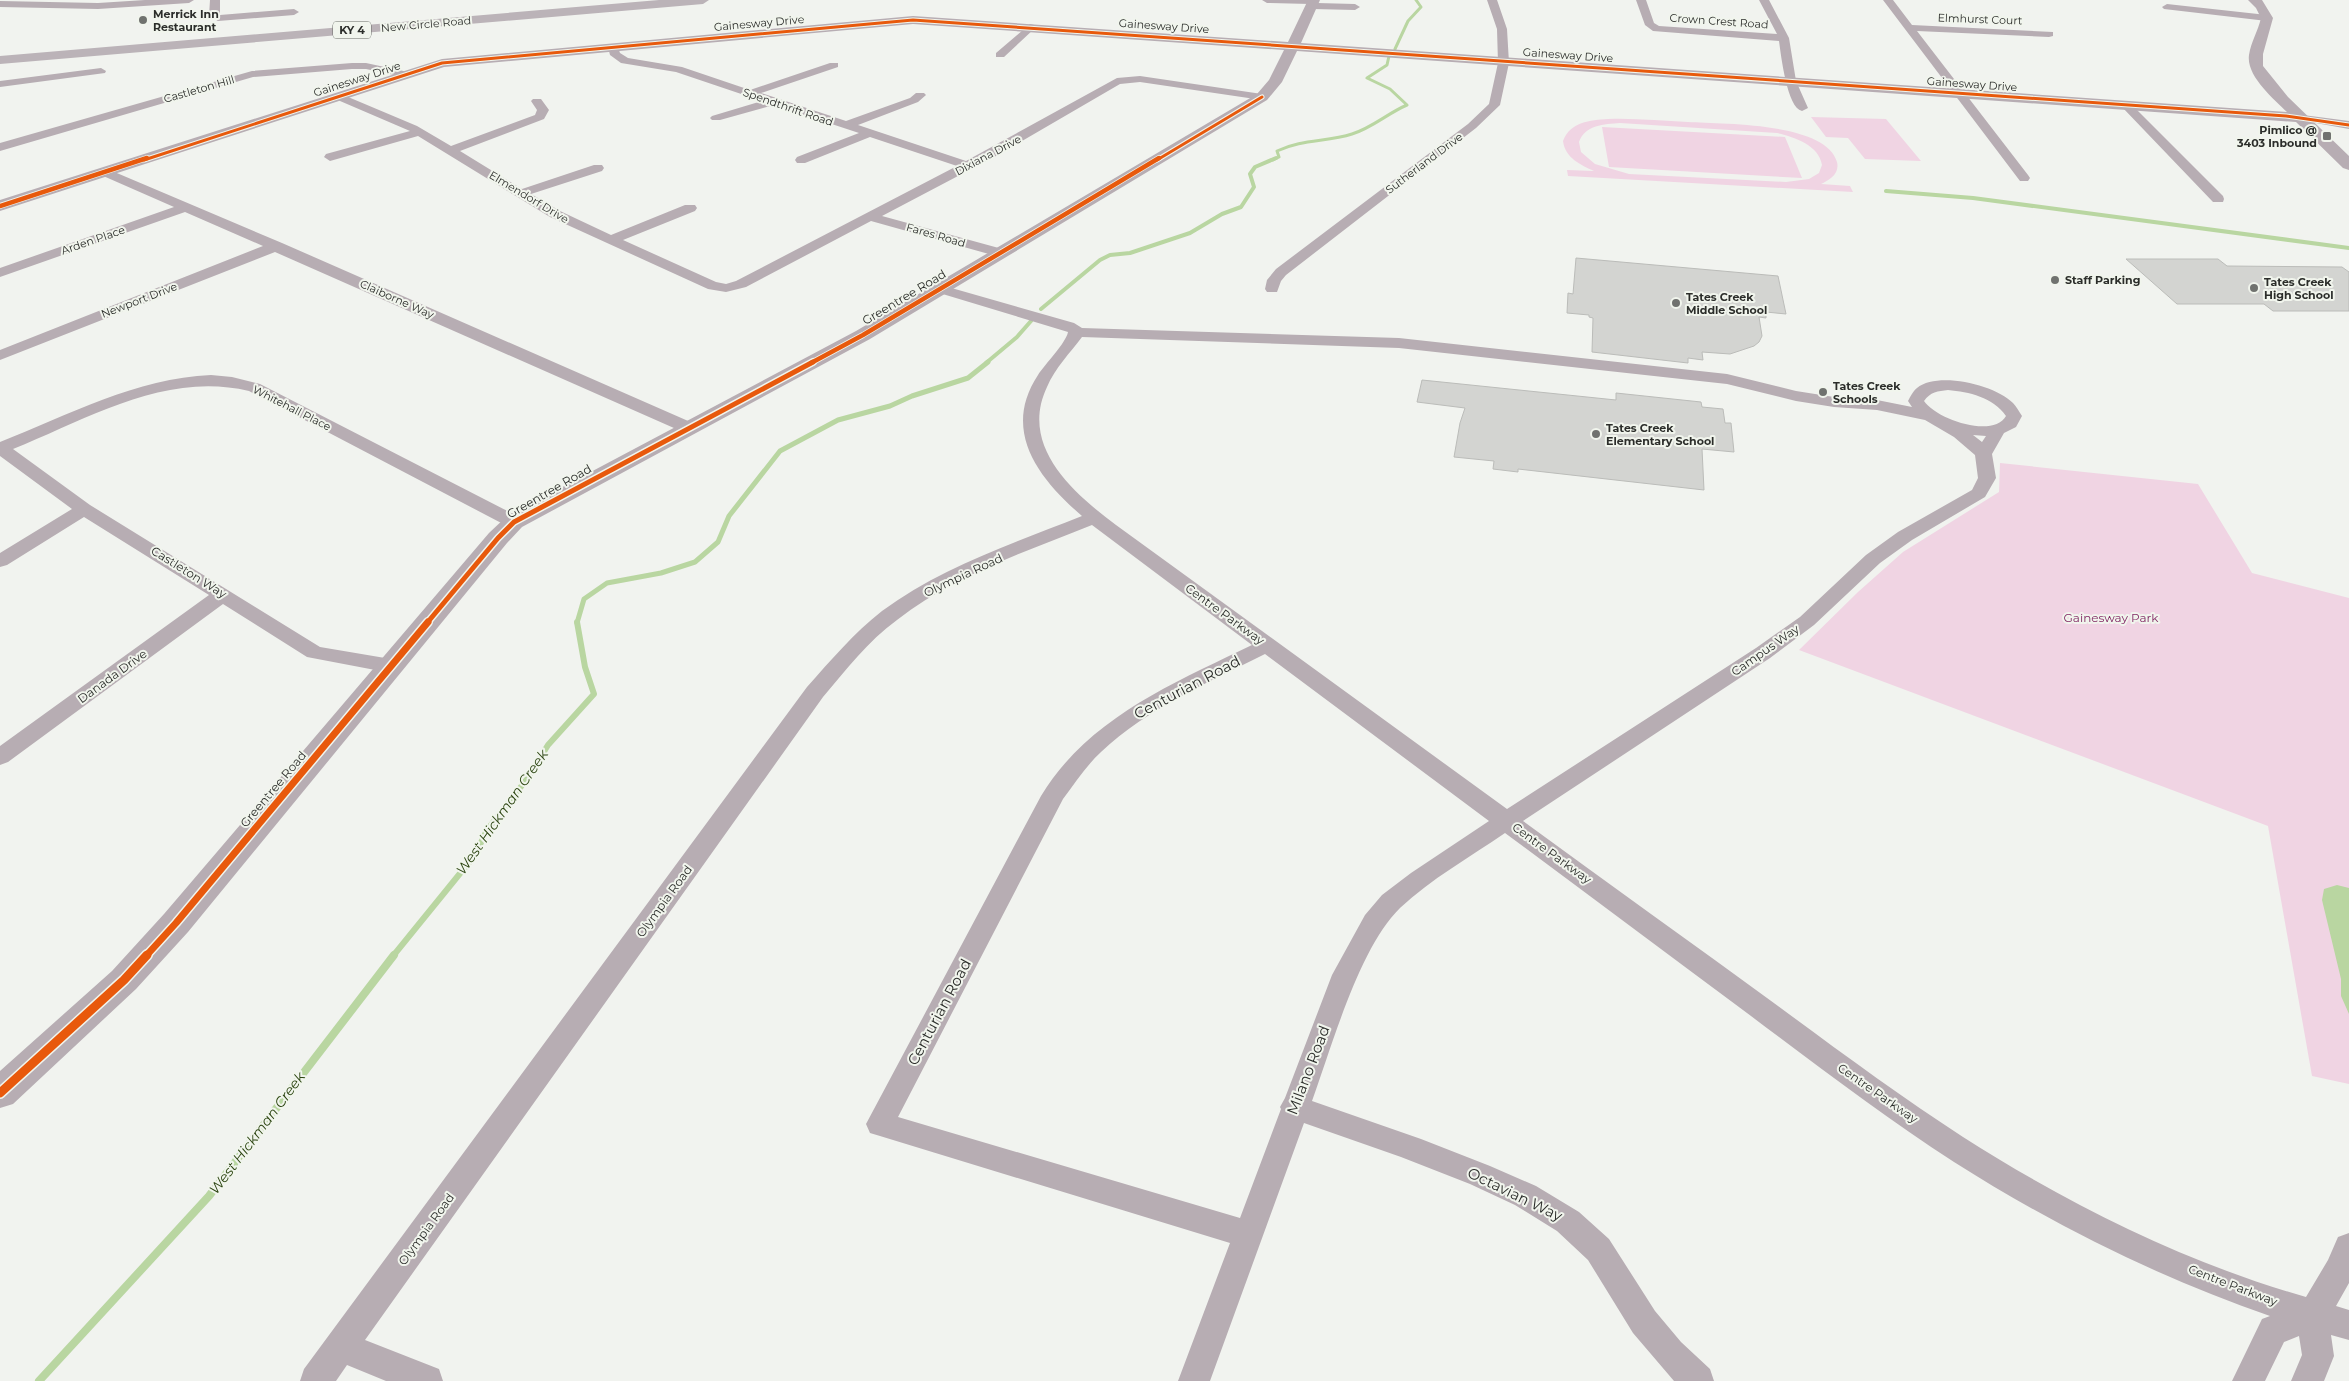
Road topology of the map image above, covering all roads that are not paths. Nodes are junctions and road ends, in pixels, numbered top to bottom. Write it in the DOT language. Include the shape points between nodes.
graph roads {
  1 [pos="189,0"];
  2 [pos="215,0"];
  3 [pos="626,0"];
  4 [pos="703,0"];
  5 [pos="1267,0"];
  6 [pos="1492,0"];
  7 [pos="1641,0"];
  8 [pos="1764,0"];
  9 [pos="1888,0"];
  10 [pos="2254,0"];
  11 [pos="168,1"];
  12 [pos="1314,2"];
  13 [pos="0,4"];
  14 [pos="1355,7"];
  15 [pos="2167,7"];
  16 [pos="294,12"];
  17 [pos="2268,18"];
  18 [pos="460,21"];
  19 [pos="320,26"];
  20 [pos="1030,27"];
  21 [pos="1910,28"];
  22 [pos="2049,34"];
  23 [pos="98,38"];
  24 [pos="1784,38"];
  25 [pos="613,46"];
  26 [pos="1293,46"];
  27 [pos="0,53"];
  28 [pos="1000,55"];
  29 [pos="0,60"];
  30 [pos="1504,61"];
  31 [pos="834,65"];
  32 [pos="0,71"];
  33 [pos="101,71"];
  34 [pos="404,74"];
  35 [pos="1791,81"];
  36 [pos="0,84"];
  37 [pos="1960,93"];
  38 [pos="748,94"];
  39 [pos="920,95"];
  40 [pos="337,96"];
  41 [pos="1262,96"];
  42 [pos="537,101"];
  43 [pos="771,102"];
  44 [pos="2126,104"];
  45 [pos="1802,108"];
  46 [pos="716,118"];
  47 [pos="2302,118"];
  48 [pos="2349,125"];
  49 [pos="846,126"];
  50 [pos="419,132"];
  51 [pos="868,134"];
  52 [pos="0,147"];
  53 [pos="450,150"];
  54 [pos="330,157"];
  55 [pos="801,160"];
  56 [pos="2349,165"];
  57 [pos="968,166"];
  58 [pos="598,168"];
  59 [pos="105,172"];
  60 [pos="2024,178"];
  61 [pos="521,193"];
  62 [pos="2218,200"];
  63 [pos="0,206"];
  64 [pos="187,207"];
  65 [pos="690,208"];
  66 [pos="871,217"];
  67 [pos="610,240"];
  68 [pos="277,246"];
  69 [pos="1001,253"];
  70 [pos="0,273"];
  71 [pos="726,288"];
  72 [pos="941,289"];
  73 [pos="1272,289"];
  74 [pos="1077,332"];
  75 [pos="0,354"];
  76 [pos="1918,394"];
  77 [pos="1877,405"];
  78 [pos="1930,416"];
  79 [pos="1949,425"];
  80 [pos="689,428"];
  81 [pos="1998,429"];
  82 [pos="1,448"];
  83 [pos="1983,454"];
  84 [pos="84,509"];
  85 [pos="1094,518"];
  86 [pos="514,522"];
  87 [pos="0,561"];
  88 [pos="224,594"];
  89 [pos="1268,645"];
  90 [pos="391,666"];
  91 [pos="0,758"];
  92 [pos="1507,820"];
  93 [pos="0,1093"];
  94 [pos="1294,1108"];
  95 [pos="1248,1234"];
  96 [pos="2349,1247"];
  97 [pos="2313,1316"];
  98 [pos="2349,1325"];
  99 [pos="341,1347"];
  100 [pos="316,1381"];
  101 [pos="427,1381"];
  102 [pos="1194,1381"];
  103 [pos="1698,1381"];
  104 [pos="2248,1381"];
  105 [pos="2307,1381"];
  1 -- 11 [label="street"];
  2 -- 16 [label="street" via="214,16 218,18"];
  3 -- 19 [label="highway, New Circle Road / KY 4"];
  4 -- 18 [label="highway, New Circle Road / KY 4"];
  5 -- 12 [label="street"];
  6 -- 30 [label="street, Sutherland Drive" via="1505,41"];
  7 -- 24 [label="street, Crown Crest Road" via="1650,25 1657,29"];
  8 -- 24 [label="street"];
  9 -- 21 [label="street"];
  10 -- 17 [label="street"];
  11 -- 13 [label="street" via="90,6"];
  12 -- 14 [label="street"];
  12 -- 26 [label="street, Greentree Road"];
  15 -- 17 [label="street"];
  17 -- 47 [label="street" via="2256,56 2257,68"];
  18 -- 29 [label="highway, New Circle Road / KY 4"];
  18 -- 32 [label="highway" via="194,46"];
  19 -- 23 [label="highway"];
  19 -- 27 [label="highway, New Circle Road / KY 4"];
  20 -- 25 [label="street, Gainesway Drive" via="933,20 897,21"];
  20 -- 26 [label="street, Gainesway Drive"];
  20 -- 28 [label="street"];
  21 -- 22 [label="street, Elmhurst Court"];
  21 -- 37 [label="street"];
  24 -- 35 [label="street"];
  25 -- 34 [label="street, Gainesway Drive" via="455,61"];
  25 -- 38 [label="street, Spendthrift Road" via="616,55 625,61 678,69"];
  26 -- 30 [label="street, Gainesway Drive"];
  26 -- 41 [label="street, Greentree Road" via="1275,82"];
  30 -- 35 [label="street, Gainesway Drive"];
  30 -- 73 [label="street, Sutherland Drive" via="1494,105 1486,115 1281,272"];
  31 -- 38 [label="street"];
  33 -- 36 [label="street"];
  34 -- 40 [label="street, Gainesway Drive"];
  34 -- 52 [label="street, Castleton Hill" via="360,66 252,74"];
  35 -- 37 [label="street, Gainesway Drive"];
  35 -- 45 [label="street"];
  37 -- 44 [label="street, Gainesway Drive"];
  37 -- 60 [label="street"];
  38 -- 43 [label="street, Spendthrift Road"];
  39 -- 49 [label="street"];
  40 -- 50 [label="street, Elmendorf Drive"];
  40 -- 59 [label="street, Gainesway Drive"];
  41 -- 57 [label="street, Dixiana Drive" via="1140,79 1117,81"];
  41 -- 69 [label="street, Greentree Road"];
  42 -- 53 [label="street" via="543,110 540,117"];
  43 -- 46 [label="street"];
  43 -- 49 [label="street, Spendthrift Road"];
  44 -- 47 [label="street, Gainesway Drive"];
  44 -- 62 [label="street"];
  47 -- 48 [label="street, Gainesway Drive"];
  47 -- 56 [label="street"];
  49 -- 51 [label="street, Spendthrift Road"];
  50 -- 53 [label="street, Elmendorf Drive"];
  50 -- 54 [label="street"];
  51 -- 55 [label="street"];
  51 -- 57 [label="street, Spendthrift Road"];
  53 -- 61 [label="street, Elmendorf Drive"];
  57 -- 66 [label="street, Dixiana Drive"];
  58 -- 61 [label="street"];
  59 -- 63 [label="street, Gainesway Drive"];
  59 -- 64 [label="street, Claiborne Way"];
  61 -- 67 [label="street, Elmendorf Drive" via="555,214"];
  64 -- 68 [label="street, Claiborne Way"];
  64 -- 70 [label="street, Arden Place"];
  65 -- 67 [label="street"];
  66 -- 69 [label="street, Fares Road"];
  66 -- 71 [label="street, Dixiana Drive" via="742,284"];
  67 -- 71 [label="street, Elmendorf Drive" via="713,286"];
  68 -- 75 [label="street, Newport Drive"];
  68 -- 80 [label="street, Claiborne Way"];
  69 -- 72 [label="street, Greentree Road"];
  72 -- 74 [label="street" via="1069,326"];
  72 -- 80 [label="street, Greentree Road" via="863,335"];
  74 -- 77 [label="street" via="1384,342 1727,379 1796,396"];
  74 -- 85 [label="street, Centre Parkway" via="1039,387 1034,398 1031,425 1037,454 1049,474"];
  76 -- 77 [label="street"];
  76 -- 78 [label="street" via="1916,401 1920,409"];
  76 -- 81 [label="street" via="1930,388 1951,386 1989,394 2007,405 2014,416 2008,425"];
  77 -- 78 [label="street"];
  78 -- 79 [label="street"];
  79 -- 81 [label="street" via="1974,430"];
  79 -- 83 [label="street"];
  80 -- 86 [label="street, Greentree Road"];
  81 -- 83 [label="street"];
  82 -- 84 [label="street, Castleton Way"];
  82 -- 86 [label="street, Whitehall Place" via="144,390 185,380 226,380 254,387"];
  83 -- 92 [label="street, Campus Way" via="1987,478 1979,493 1905,536 1873,559 1807,620 1764,653"];
  84 -- 87 [label="street"];
  84 -- 88 [label="street, Castleton Way"];
  85 -- 89 [label="street, Centre Parkway"];
  85 -- 99 [label="street, Olympia Road" via="952,577 924,592 880,623 838,665 809,700"];
  86 -- 90 [label="street, Greentree Road"];
  88 -- 90 [label="street, Castleton Way" via="314,652"];
  88 -- 91 [label="street, Danada Drive"];
  89 -- 92 [label="street, Centre Parkway"];
  89 -- 95 [label="street, Centurian Road" via="1134,715 1093,747 1073,768 1053,796 880,1124"];
  90 -- 93 [label="street, Greentree Road" via="176,923 124,980"];
  92 -- 94 [label="street, Milano Road" via="1420,879 1391,902 1374,922 1345,975"];
  92 -- 97 [label="street, Centre Parkway" via="1870,1088 1979,1162 2096,1227 2141,1248"];
  94 -- 95 [label="street, Milano Road"];
  94 -- 103 [label="street, Octavian Way" via="1437,1157 1499,1184 1570,1222 1594,1244 1654,1335"];
  95 -- 102 [label="street, Milano Road"];
  96 -- 97 [label="street" via="2341,1268"];
  97 -- 98 [label="street, Centre Parkway"];
  97 -- 104 [label="street" via="2273,1330"];
  97 -- 105 [label="street" via="2318,1356"];
  99 -- 100 [label="street, Olympia Road"];
  99 -- 101 [label="street"];
}
